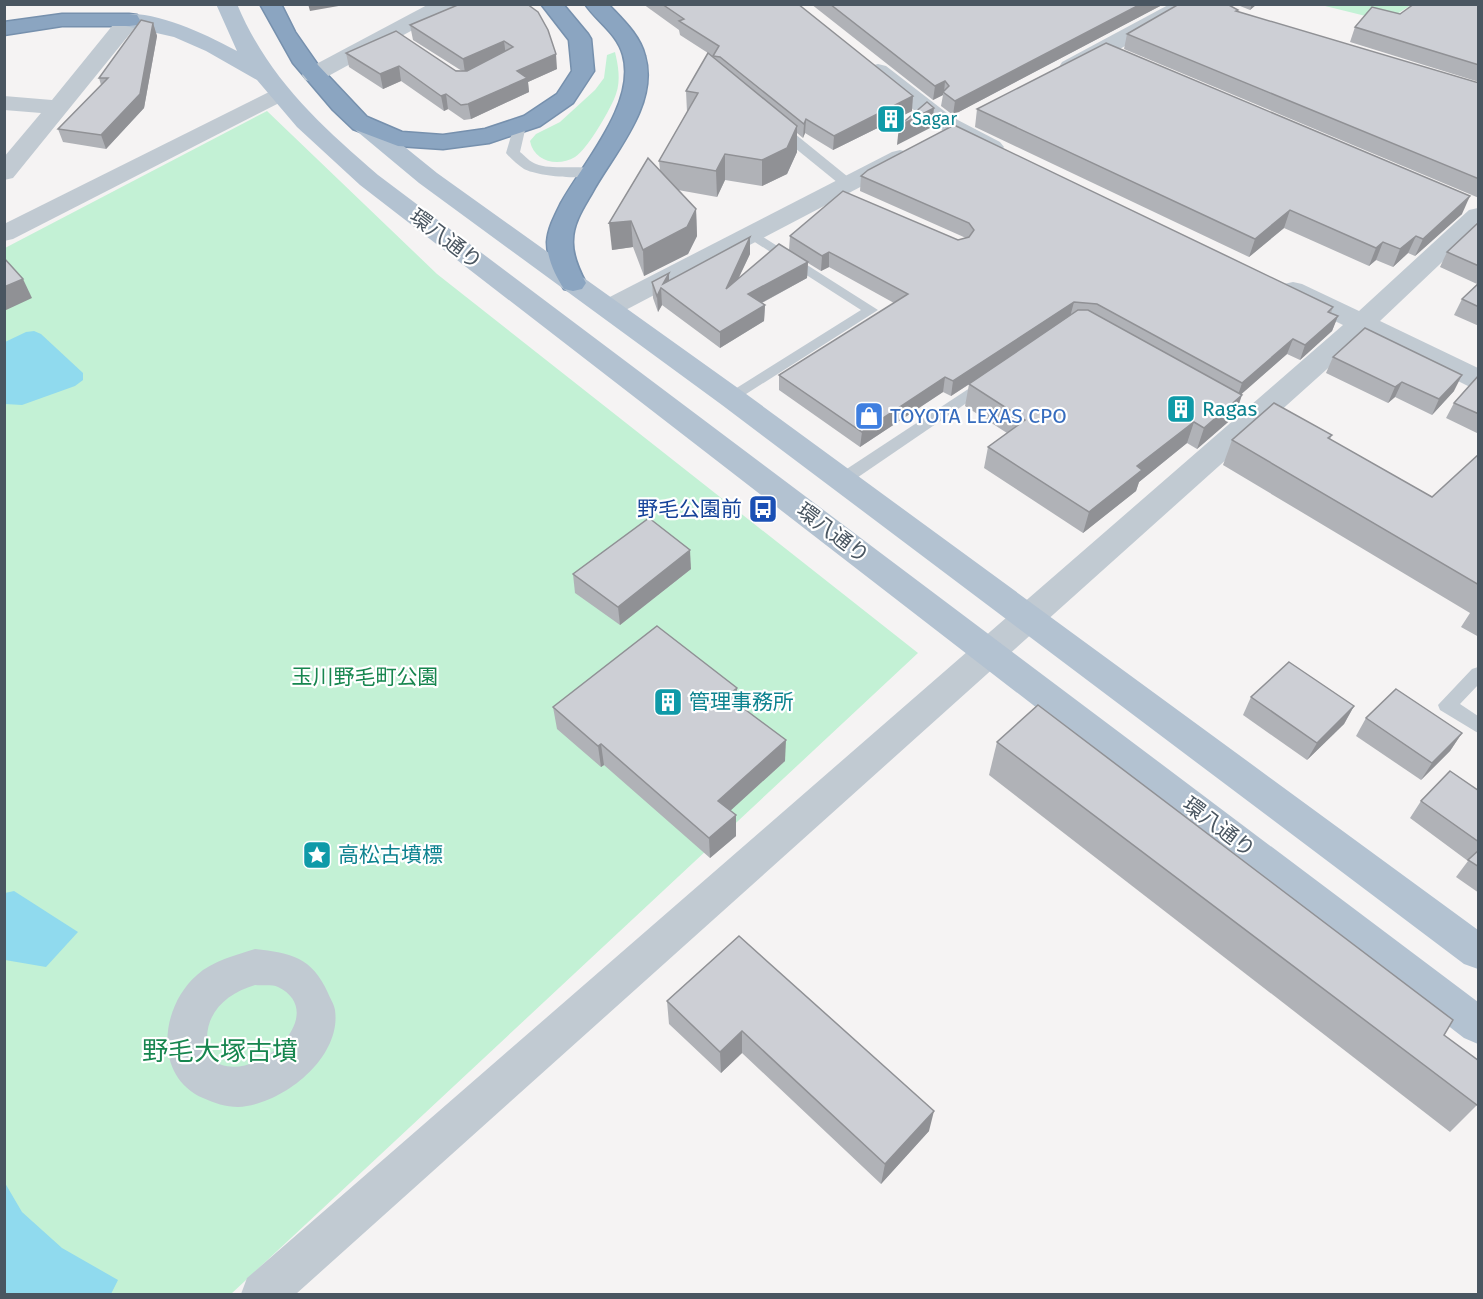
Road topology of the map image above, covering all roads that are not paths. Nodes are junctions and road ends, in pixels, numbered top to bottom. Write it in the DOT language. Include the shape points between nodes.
graph roads {
  1 [pos="226,4"];
  2 [pos="270,4"];
  3 [pos="446,4"];
  4 [pos="551,4"];
  5 [pos="595,4"];
  6 [pos="1187,4"];
  7 [pos="129,20"];
  8 [pos="4,29"];
  9 [pos="1102,50"];
  10 [pos="859,56"];
  11 [pos="1124,59"];
  12 [pos="314,75"];
  13 [pos="1050,78"];
  14 [pos="272,86"];
  15 [pos="4,103"];
  16 [pos="58,107"];
  17 [pos="767,118"];
  18 [pos="965,122"];
  19 [pos="361,123"];
  20 [pos="520,126"];
  21 [pos="1008,155"];
  22 [pos="592,172"];
  23 [pos="4,173"];
  24 [pos="841,187"];
  25 [pos="865,204"];
  26 [pos="1472,208"];
  27 [pos="4,234"];
  28 [pos="752,234"];
  29 [pos="1272,280"];
  30 [pos="573,283"];
  31 [pos="609,308"];
  32 [pos="1362,323"];
  33 [pos="1002,371"];
  34 [pos="1479,379"];
  35 [pos="1202,388"];
  36 [pos="732,398"];
  37 [pos="1254,417"];
  38 [pos="842,480"];
  39 [pos="1027,617"];
  40 [pos="988,651"];
  41 [pos="1479,674"];
  42 [pos="1479,725"];
  43 [pos="1479,952"];
  44 [pos="1479,1025"];
  45 [pos="263,1294"];
  1 -- 14 [label="main road, 環八通り" via="237,31"];
  2 -- 12 [label="highway, 環八通り" via="295,51"];
  3 -- 12 [label="street" via="396,36"];
  4 -- 20 [label="highway" via="580,35 585,53 583,72 561,102"];
  5 -- 22 [label="highway" via="624,33 633,48 638,70 626,116"];
  6 -- 9 [label="street"];
  7 -- 8 [label="highway" via="62,20"];
  7 -- 14 [label="main road" via="188,34 235,58"];
  7 -- 16 [label="street"];
  9 -- 11 [label="street"];
  9 -- 13 [label="street"];
  10 -- 18 [label="street" via="944,122"];
  12 -- 19 [label="highway, 環八通り"];
  14 -- 27 [label="street"];
  14 -- 40 [label="main road, 環八通り" via="320,137 369,180"];
  15 -- 16 [label="street"];
  16 -- 23 [label="street"];
  17 -- 24 [label="lane"];
  18 -- 21 [label="street"];
  18 -- 24 [label="street"];
  19 -- 20 [label="highway" via="406,141 430,144 475,139"];
  19 -- 30 [label="main road, 環八通り" via="428,178"];
  20 -- 22 [label="lane" via="513,153 530,168 559,173"];
  22 -- 30 [label="highway" via="560,237 564,266"];
  24 -- 25 [label="street"];
  24 -- 28 [label="street"];
  26 -- 32 [label="street"];
  28 -- 31 [label="street"];
  28 -- 36 [label="lane" via="872,310"];
  29 -- 32 [label="street"];
  30 -- 31 [label="main road, 環八通り"];
  31 -- 36 [label="main road, 環八通り"];
  32 -- 34 [label="street"];
  32 -- 37 [label="street"];
  33 -- 38 [label="lane"];
  35 -- 37 [label="lane"];
  36 -- 38 [label="main road, 環八通り"];
  37 -- 39 [label="street"];
  38 -- 39 [label="main road, 環八通り"];
  39 -- 40 [label="street"];
  39 -- 43 [label="main road, 環八通り"];
  40 -- 44 [label="main road, 環八通り"];
  40 -- 45 [label="street"];
  41 -- 42 [label="lane" via="1447,705"];
}
